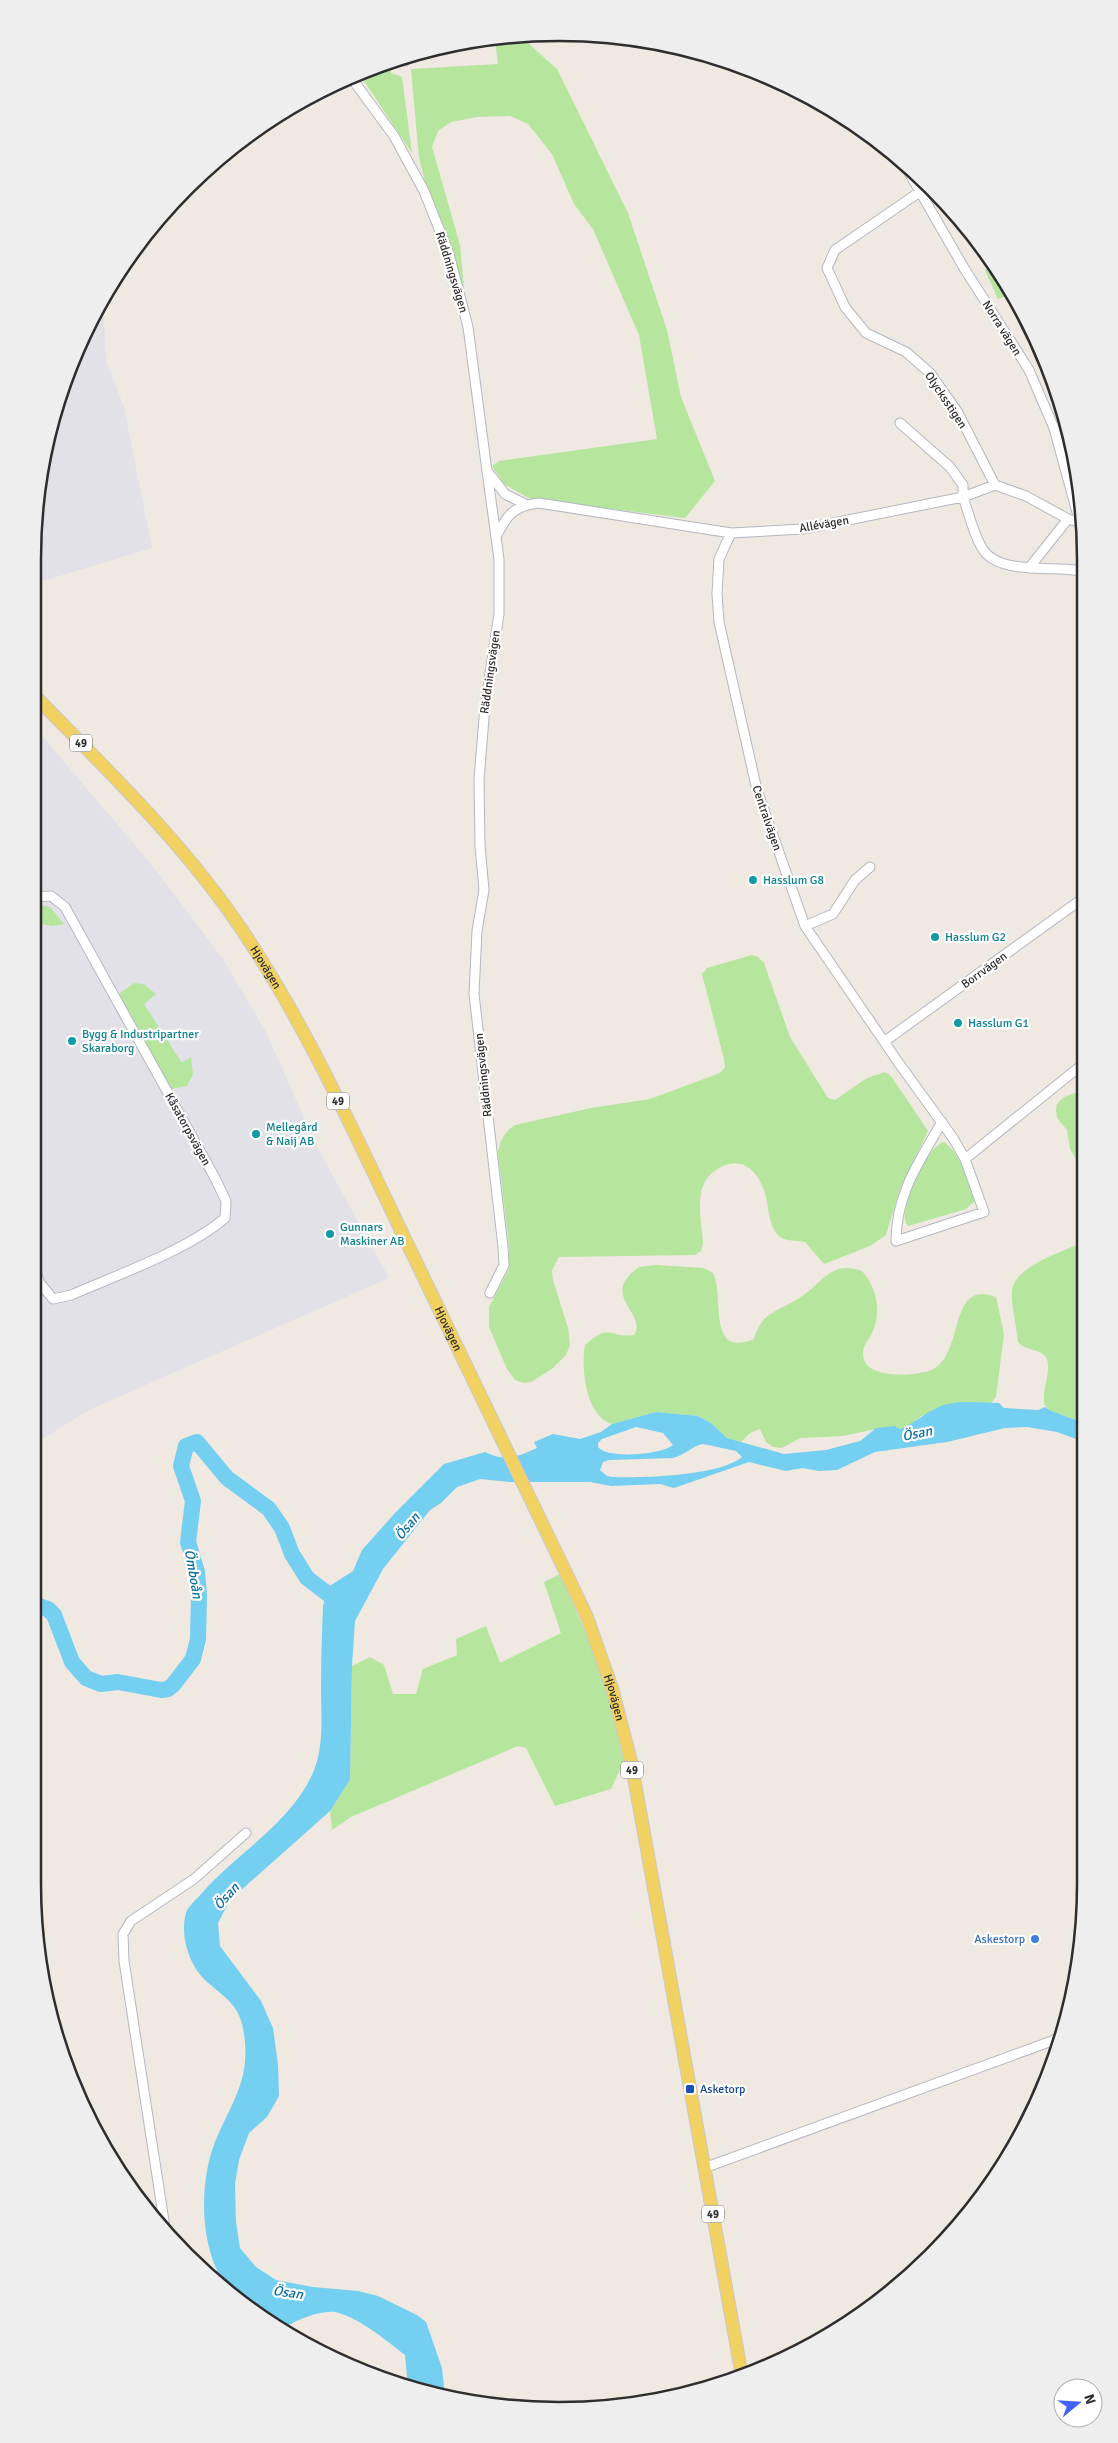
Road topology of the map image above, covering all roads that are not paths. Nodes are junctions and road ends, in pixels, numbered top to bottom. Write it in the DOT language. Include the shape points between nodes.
graph roads {
  1 [pos="355,83"];
  2 [pos="918,187"];
  3 [pos="921,191"];
  4 [pos="900,422"];
  5 [pos="488,471"];
  6 [pos="1071,482"];
  7 [pos="995,485"];
  8 [pos="963,497"];
  9 [pos="525,504"];
  10 [pos="1068,519"];
  11 [pos="1076,522"];
  12 [pos="731,533"];
  13 [pos="496,538"];
  14 [pos="1029,568"];
  15 [pos="1077,570"];
  16 [pos="41,703"];
  17 [pos="870,867"];
  18 [pos="41,897"];
  19 [pos="1077,903"];
  20 [pos="805,926"];
  21 [pos="885,1041"];
  22 [pos="1077,1069"];
  23 [pos="942,1122"];
  24 [pos="965,1159"];
  25 [pos="41,1284"];
  26 [pos="490,1293"];
  27 [pos="246,1833"];
  28 [pos="1052,2040"];
  29 [pos="704,2168"];
  30 [pos="163,2217"];
  31 [pos="741,2368"];
  1 -- 5 [label="street, Räddningsvägen" via="394,136 424,191 449,254 468,327"];
  2 -- 3 [label="street, Norra vägen"];
  3 -- 6 [label="street, Norra vägen" via="964,268 1028,370 1054,428"];
  3 -- 7 [label="street, Olycksstigen" via="835,250 827,268 845,307 866,333 906,352 930,372 957,411"];
  4 -- 8 [label="street" via="950,467 963,485"];
  5 -- 9 [label="street, Allévägen" via="505,494"];
  5 -- 13 [label="street, Räddningsvägen"];
  7 -- 8 [label="street, Allévägen"];
  7 -- 10 [label="street" via="1026,496"];
  8 -- 12 [label="street, Allévägen" via="803,528"];
  8 -- 14 [label="street" via="988,556 998,562"];
  9 -- 12 [label="street, Allévägen" via="539,503"];
  9 -- 13 [label="street" via="506,515"];
  10 -- 11 [label="street"];
  10 -- 14 [label="street"];
  12 -- 20 [label="street, Centralvägen" via="719,559 719,622 757,790"];
  13 -- 26 [label="street, Räddningsvägen" via="499,614 484,706 479,779 484,890 477,930 474,994 504,1265"];
  14 -- 15 [label="street"];
  16 -- 29 [label="main road, Hjovägen / 49" via="153,818 195,867 241,929 283,995 318,1060 587,1617 612,1688 630,1761"];
  17 -- 20 [label="street" via="855,880 833,914"];
  18 -- 25 [label="street, Kåsatorpsvägen" via="51,896 65,908 226,1201 225,1218 214,1227 71,1295 53,1299"];
  19 -- 21 [label="street, Borrvägen"];
  20 -- 21 [label="street, Centralvägen"];
  21 -- 23 [label="street, Centralvägen"];
  22 -- 24 [label="street"];
  23 -- 24 [label="street, Centralvägen"];
  23 -- 24 [label="street, Centralvägen" via="903,1194 896,1221 896,1242 984,1212"];
  27 -- 30 [label="street" via="194,1879 136,1916 123,1934 124,1961"];
  28 -- 29 [label="street"];
  29 -- 31 [label="main road, 49"];
}
